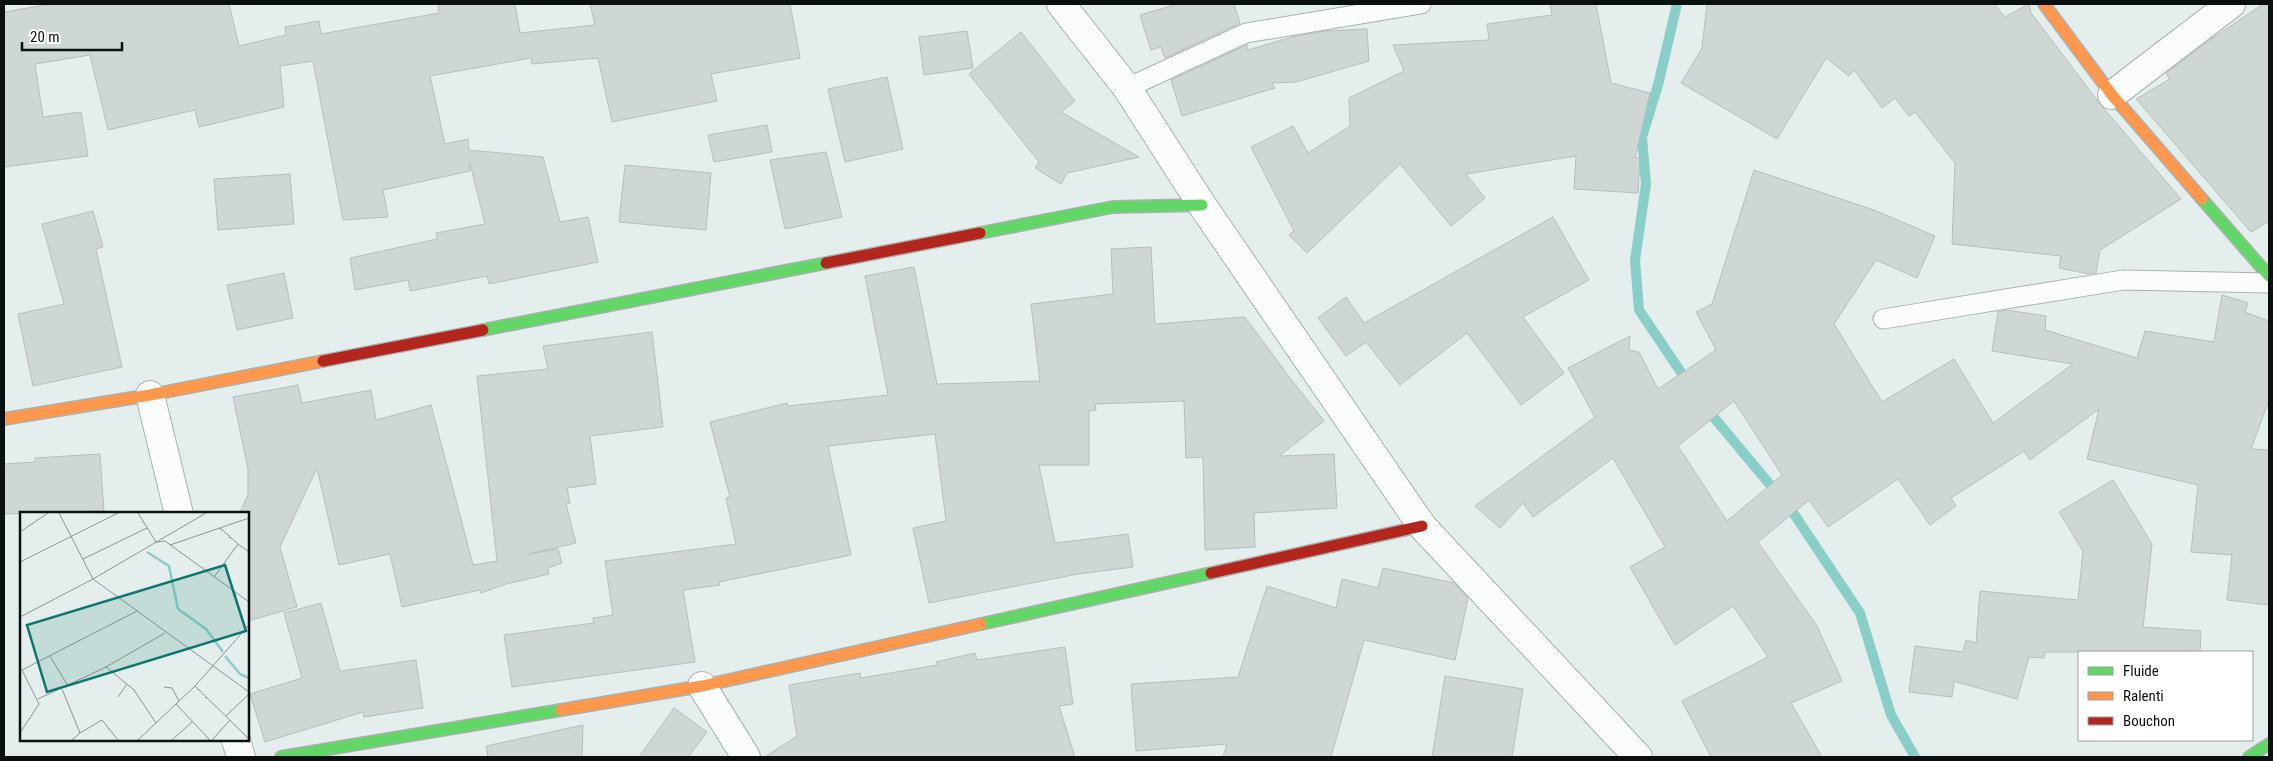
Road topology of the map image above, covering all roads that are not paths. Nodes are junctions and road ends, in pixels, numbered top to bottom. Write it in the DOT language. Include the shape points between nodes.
graph roads {
  1 [pos="1061,4"];
  2 [pos="1421,4"];
  3 [pos="2044,4"];
  4 [pos="2232,4"];
  5 [pos="1127,88"];
  6 [pos="2112,95"];
  7 [pos="1202,205"];
  8 [pos="2269,276"];
  9 [pos="2269,283"];
  10 [pos="1883,319"];
  11 [pos="150,395"];
  12 [pos="4,419"];
  13 [pos="179,512"];
  14 [pos="1422,526"];
  15 [pos="702,686"];
  16 [pos="236,741"];
  17 [pos="2269,744"];
  18 [pos="241,757"];
  19 [pos="281,757"];
  20 [pos="746,757"];
  21 [pos="1638,757"];
  22 [pos="2249,757"];
  1 -- 5 [label="street"];
  2 -- 5 [label="lane" via="1246,33"];
  3 -- 6 [label="street"];
  4 -- 6 [label="street"];
  5 -- 7 [label="street"];
  6 -- 8 [label="street"];
  7 -- 11 [label="street" via="1113,207"];
  7 -- 14 [label="street"];
  9 -- 10 [label="lane" via="2123,280"];
  11 -- 12 [label="street"];
  11 -- 13 [label="street"];
  14 -- 15 [label="street"];
  14 -- 21 [label="street"];
  15 -- 19 [label="street"];
  15 -- 20 [label="street"];
  16 -- 18 [label="street"];
  17 -- 22 [label="street"];
}
